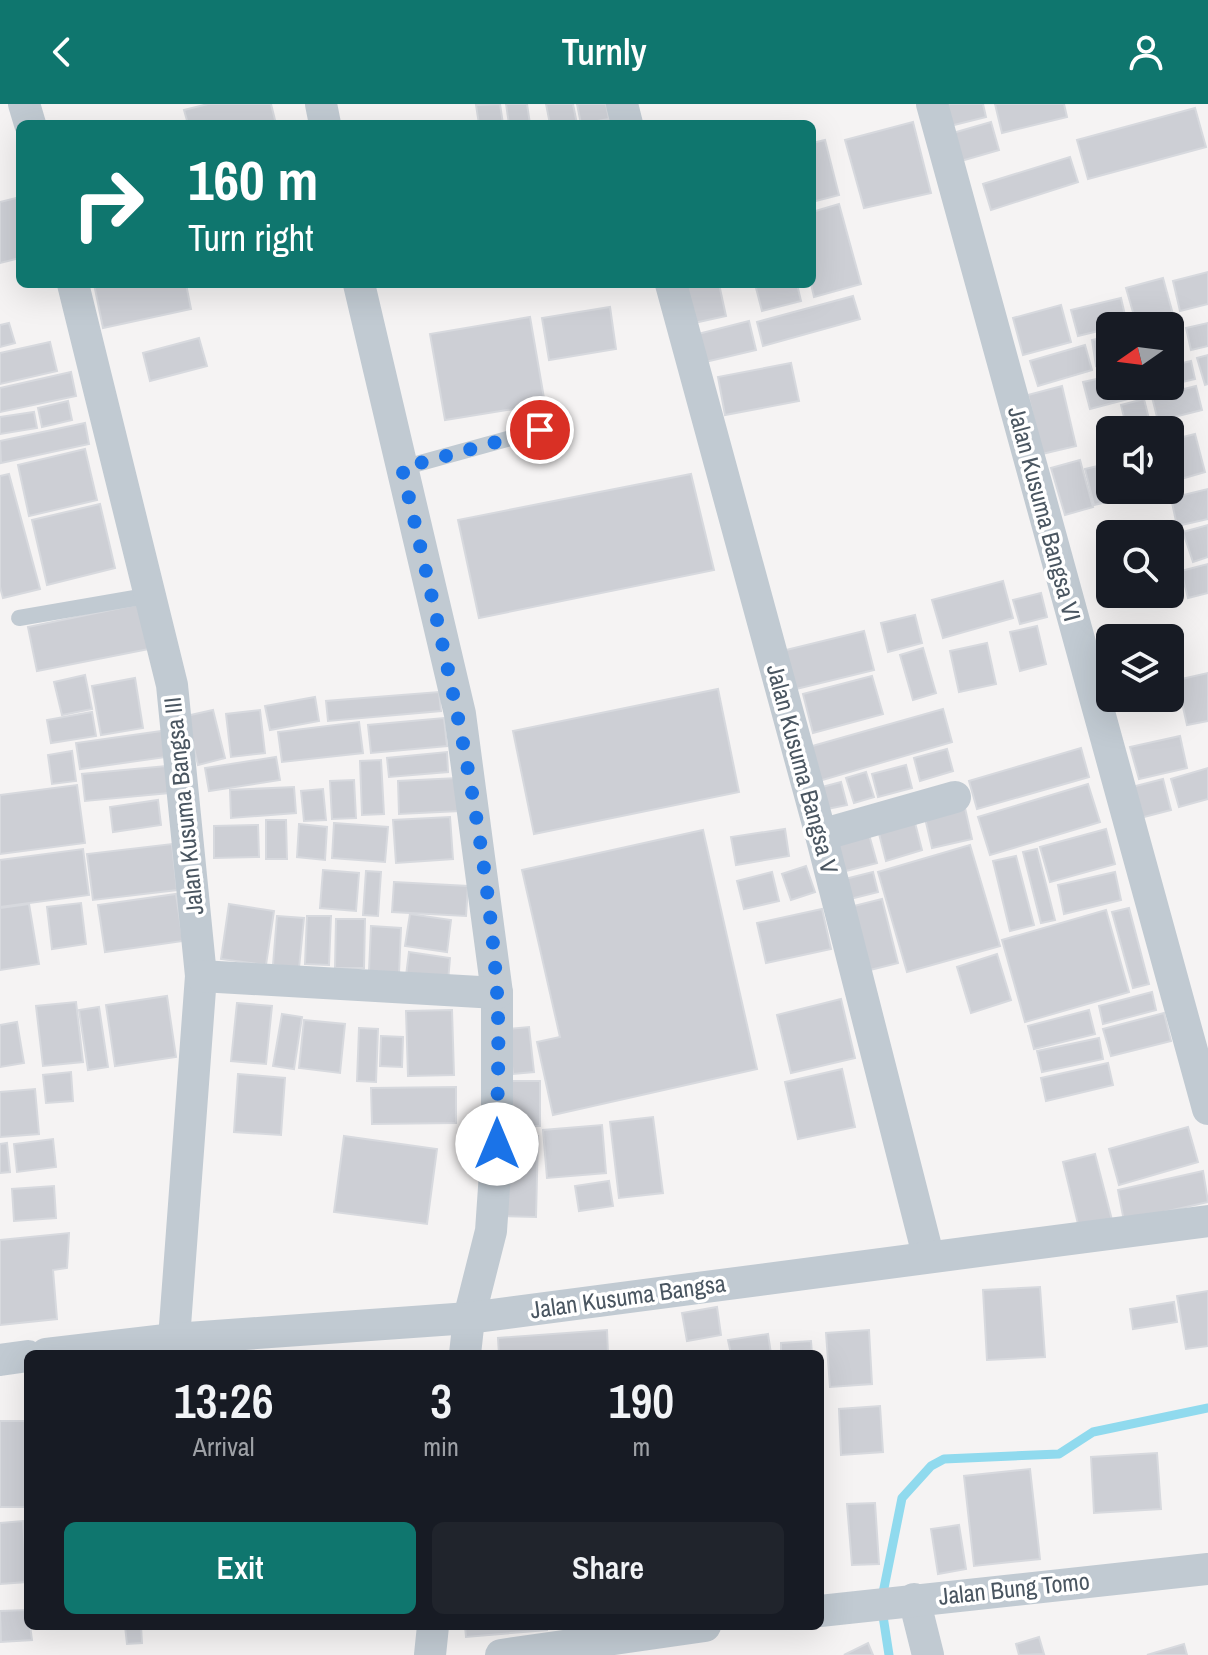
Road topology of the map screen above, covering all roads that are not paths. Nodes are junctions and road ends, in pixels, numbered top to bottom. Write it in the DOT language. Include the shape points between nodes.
graph roads {
  1 [pos="932,104"];
  2 [pos="74,288"];
  3 [pos="360,288"];
  4 [pos="672,288"];
  5 [pos="540,430"];
  6 [pos="402,468"];
  7 [pos="152,595"];
  8 [pos="19,618"];
  9 [pos="955,797"];
  10 [pos="821,835"];
  11 [pos="201,976"];
  12 [pos="497,993"];
  13 [pos="1208,1109"];
  14 [pos="1208,1221"];
  15 [pos="928,1255"];
  16 [pos="469,1318"];
  17 [pos="174,1339"];
  18 [pos="80,1350"];
  19 [pos="465,1350"];
  20 [pos="24,1357"];
  21 [pos="0,1360"];
  22 [pos="1208,1569"];
  23 [pos="914,1599"];
  24 [pos="824,1610"];
  25 [pos="433,1630"];
  26 [pos="690,1630"];
  27 [pos="635,1645"];
  28 [pos="430,1655"];
  29 [pos="501,1655"];
  30 [pos="928,1655"];
  1 -- 13 [label="street, Jalan Kusuma Bangsa VI"];
  2 -- 7 [label="street, Jalan Kusuma Bangsa III"];
  3 -- 6 [label="street"];
  4 -- 10 [label="street, Jalan Kusuma Bangsa V"];
  5 -- 6 [label="lane"];
  6 -- 12 [label="street" via="460,714"];
  7 -- 8 [label="lane"];
  7 -- 11 [label="street, Jalan Kusuma Bangsa III" via="172,685"];
  9 -- 10 [label="street"];
  10 -- 15 [label="street, Jalan Kusuma Bangsa V"];
  11 -- 12 [label="street"];
  11 -- 17 [label="street, Jalan Kusuma Bangsa III"];
  12 -- 16 [label="street" via="491,1231"];
  14 -- 15 [label="street, Jalan Kusuma Bangsa"];
  15 -- 16 [label="street, Jalan Kusuma Bangsa"];
  16 -- 17 [label="street, Jalan Kusuma Bangsa"];
  16 -- 19 [label="street"];
  17 -- 18 [label="street, Jalan Kusuma Bangsa"];
  20 -- 21 [label="street"];
  22 -- 23 [label="street, Jalan Bung Tomo"];
  23 -- 24 [label="street, Jalan Bung Tomo"];
  23 -- 30 [label="street"];
  25 -- 28 [label="street"];
  26 -- 27 [label="street"];
  27 -- 29 [label="street"];
}
